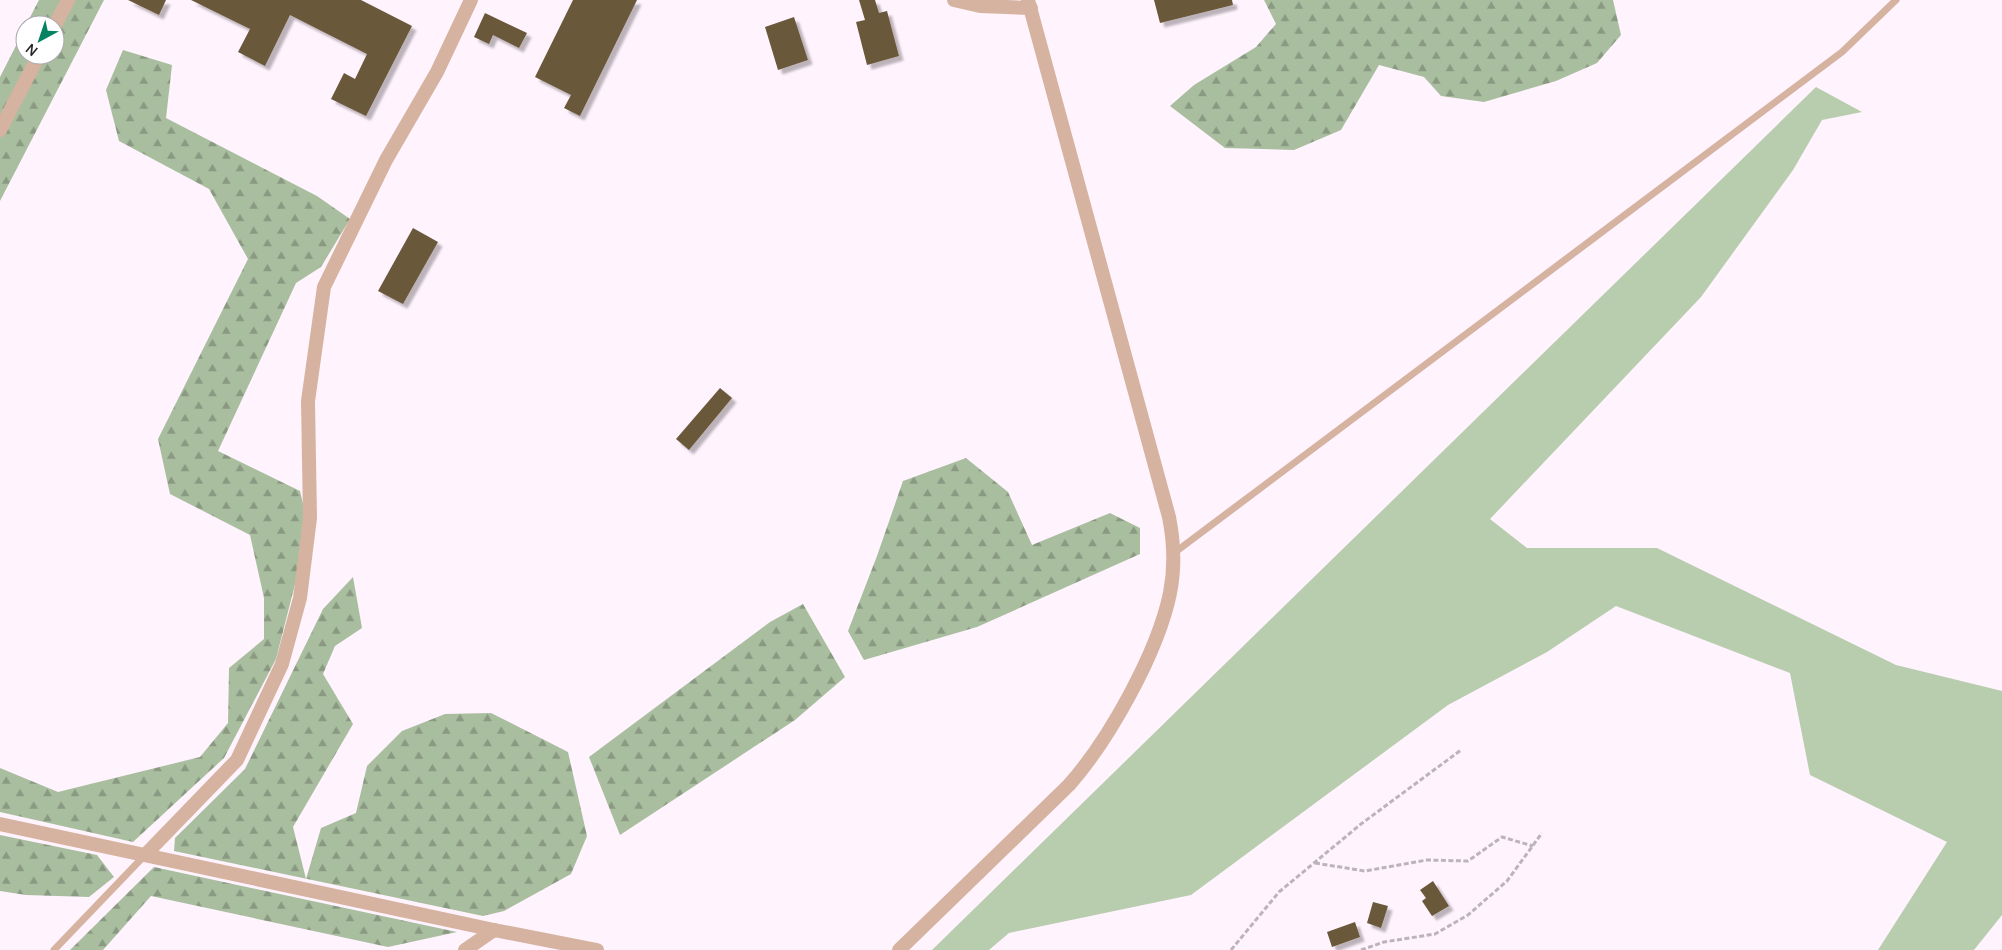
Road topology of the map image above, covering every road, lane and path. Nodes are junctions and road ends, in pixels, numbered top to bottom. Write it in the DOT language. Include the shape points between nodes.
graph roads {
  1 [pos="68,0"];
  2 [pos="471,0"];
  3 [pos="954,0"];
  4 [pos="1896,0"];
  5 [pos="1030,4"];
  6 [pos="60,15"];
  7 [pos="34,65"];
  8 [pos="0,130"];
  9 [pos="1174,553"];
  10 [pos="1462,750"];
  11 [pos="0,824"];
  12 [pos="1542,833"];
  13 [pos="1533,846"];
  14 [pos="146,854"];
  15 [pos="1314,863"];
  16 [pos="494,930"];
  17 [pos="54,950"];
  18 [pos="464,950"];
  19 [pos="597,950"];
  20 [pos="899,950"];
  21 [pos="1231,950"];
  22 [pos="1361,950"];
  1 -- 6 [label="street"];
  2 -- 14 [label="street" via="437,72 386,160 324,287 308,402 310,518 300,598 282,664 237,760"];
  3 -- 5 [label="street" via="980,6"];
  4 -- 9 [label="lane" via="1842,52"];
  5 -- 9 [label="street" via="1167,508"];
  7 -- 8 [label="street"];
  9 -- 20 [label="street" via="1170,593 1145,664 1090,759 1069,785"];
  10 -- 15 [label="path"];
  11 -- 14 [label="street"];
  12 -- 13 [label="path"];
  13 -- 15 [label="path" via="1502,837 1468,861 1427,860 1365,871"];
  13 -- 22 [label="path" via="1507,881 1468,915 1435,934 1384,942"];
  14 -- 16 [label="street"];
  14 -- 17 [label="lane"];
  15 -- 21 [label="path" via="1279,892"];
  16 -- 18 [label="street"];
  16 -- 19 [label="street"];
}
